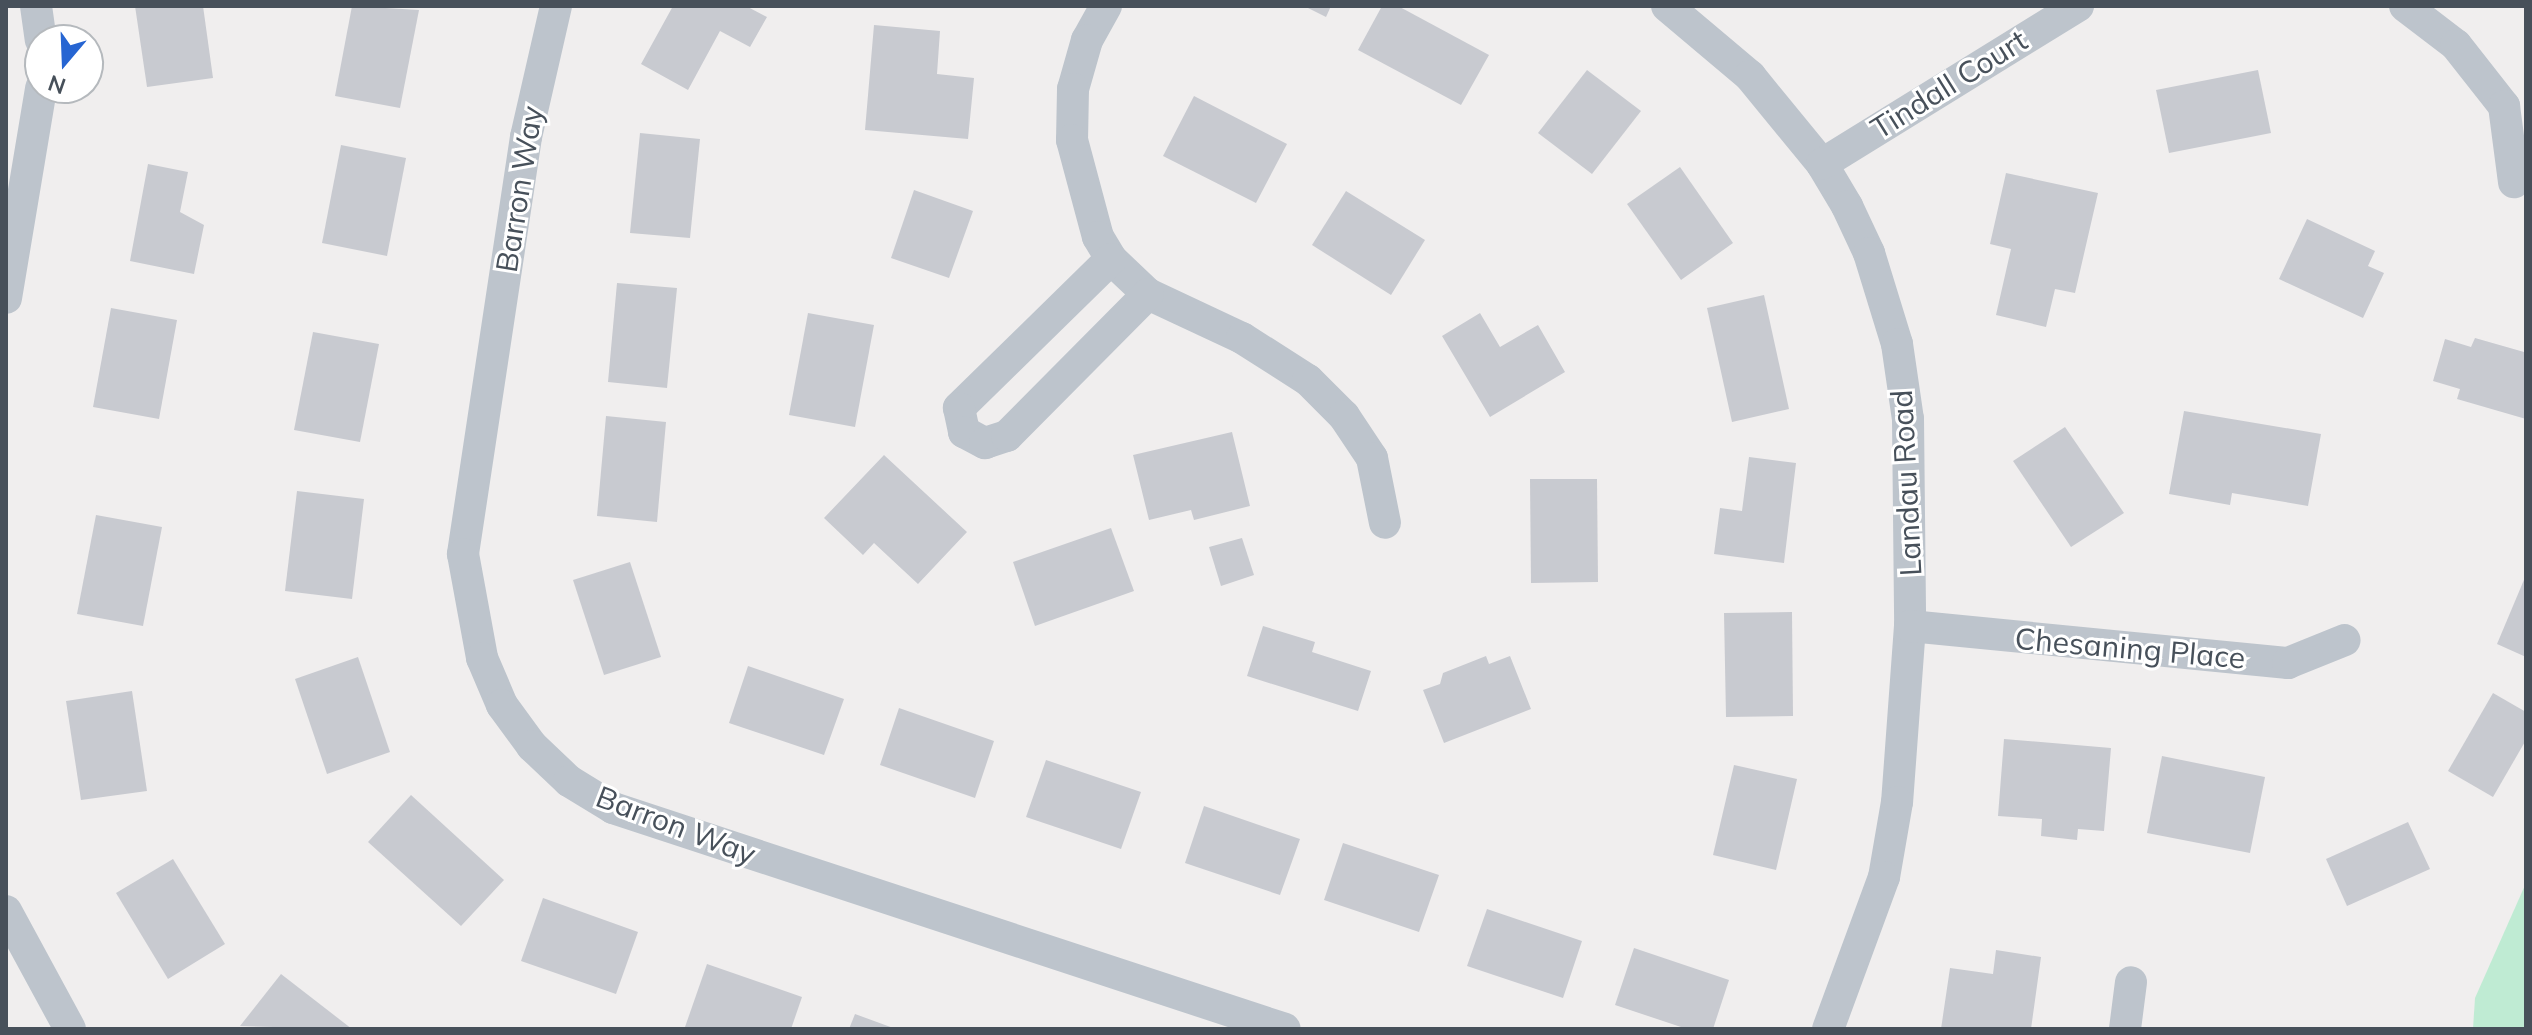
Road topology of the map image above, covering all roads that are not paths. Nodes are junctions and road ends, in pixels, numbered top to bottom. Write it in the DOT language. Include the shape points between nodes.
graph roads {
  1 [pos="556,6"];
  2 [pos="1106,6"];
  3 [pos="1667,6"];
  4 [pos="2078,6"];
  5 [pos="2405,6"];
  6 [pos="38,104"];
  7 [pos="1822,164"];
  8 [pos="2514,182"];
  9 [pos="1111,259"];
  10 [pos="1148,294"];
  11 [pos="6,298"];
  12 [pos="1385,523"];
  13 [pos="1910,626"];
  14 [pos="2345,640"];
  15 [pos="6,911"];
  16 [pos="2131,982"];
  17 [pos="70,1029"];
  18 [pos="1285,1029"];
  19 [pos="1828,1029"];
  20 [pos="2125,1029"];
  1 -- 18 [label="street, Barron Way" via="526,137 463,554 482,658 502,705 532,746 569,781 613,808"];
  2 -- 9 [label="street" via="1087,40 1073,89 1072,140 1098,237"];
  3 -- 7 [label="street, Landau Road" via="1750,76"];
  4 -- 7 [label="street, Tindall Court"];
  5 -- 8 [label="street" via="2456,45 2504,106"];
  6 -- 11 [label="street"];
  7 -- 13 [label="street, Landau Road" via="1869,253 1897,344 1913,495"];
  9 -- 10 [label="street"];
  9 -- 10 [label="street" via="959,408 964,432 985,443 1007,436"];
  10 -- 12 [label="street" via="1242,338 1308,380 1344,416 1372,458"];
  13 -- 14 [label="street, Chesaning Place" via="2288,663"];
  13 -- 19 [label="street, Landau Road" via="1897,802 1884,877"];
  15 -- 17 [label="street"];
  16 -- 20 [label="street"];
}
